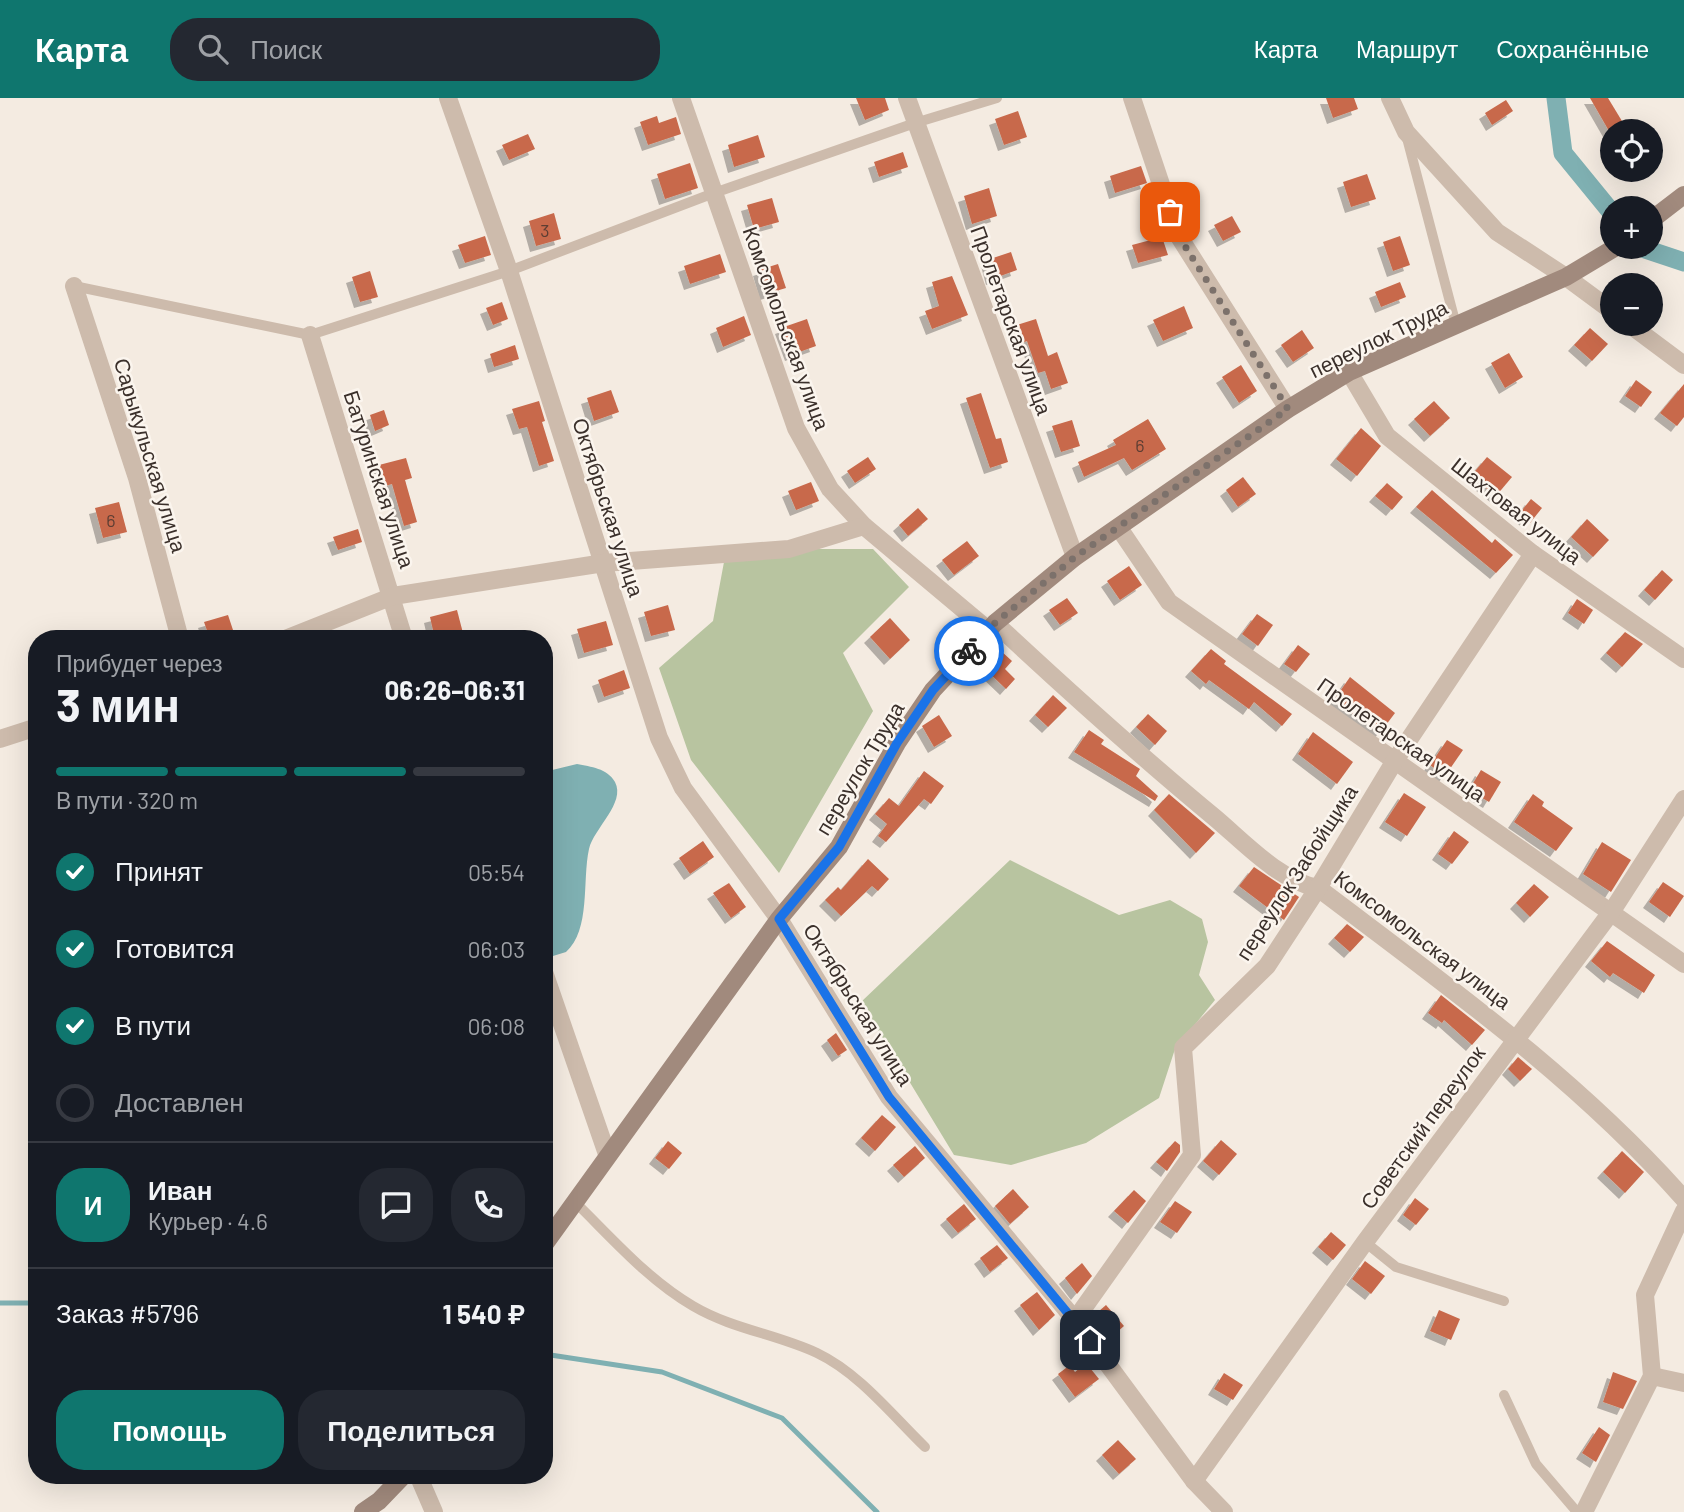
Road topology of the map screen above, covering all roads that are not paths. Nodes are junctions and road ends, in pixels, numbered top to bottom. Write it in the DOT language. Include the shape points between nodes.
graph roads {
  1 [pos="448,98"];
  2 [pos="681,98"];
  3 [pos="907,98"];
  4 [pos="997,98"];
  5 [pos="1132,98"];
  6 [pos="1390,98"];
  7 [pos="915,123"];
  8 [pos="1406,132"];
  9 [pos="714,193"];
  10 [pos="1684,195"];
  11 [pos="1663,211"];
  12 [pos="1600,257"];
  13 [pos="509,271"];
  14 [pos="1566,276"];
  15 [pos="74,286"];
  16 [pos="1600,302"];
  17 [pos="1456,325"];
  18 [pos="310,335"];
  19 [pos="1645,336"];
  20 [pos="1684,365"];
  21 [pos="1349,372"];
  22 [pos="1288,409"];
  23 [pos="864,526"];
  24 [pos="1119,527"];
  25 [pos="1533,554"];
  26 [pos="1075,557"];
  27 [pos="604,563"];
  28 [pos="393,596"];
  29 [pos="992,626"];
  30 [pos="178,630"];
  31 [pos="308,630"];
  32 [pos="402,630"];
  33 [pos="1684,659"];
  34 [pos="28,730"];
  35 [pos="0,739"];
  36 [pos="1394,762"];
  37 [pos="1684,799"];
  38 [pos="1318,888"];
  39 [pos="1612,911"];
  40 [pos="779,919"];
  41 [pos="1684,964"];
  42 [pos="553,998"];
  43 [pos="1516,1037"];
  44 [pos="607,1154"];
  45 [pos="1684,1199"];
  46 [pos="574,1201"];
  47 [pos="1684,1211"];
  48 [pos="553,1232"];
  49 [pos="1366,1242"];
  50 [pos="1504,1301"];
  51 [pos="1075,1320"];
  52 [pos="1651,1376"];
  53 [pos="1684,1383"];
  54 [pos="1504,1395"];
  55 [pos="925,1447"];
  56 [pos="1194,1481"];
  57 [pos="395,1484"];
  58 [pos="422,1484"];
  59 [pos="363,1512"];
  60 [pos="434,1512"];
  61 [pos="1224,1512"];
  62 [pos="1577,1512"];
  63 [pos="1584,1512"];
  1 -- 13 [label="street, Октябрьская улица"];
  2 -- 9 [label="street, Комсомольская улица"];
  3 -- 7 [label="street, Пролетарская улица"];
  4 -- 7 [label="lane"];
  5 -- 22 [label="street" via="1178,235"];
  6 -- 8 [label="street"];
  7 -- 9 [label="lane"];
  7 -- 26 [label="street, Пролетарская улица"];
  8 -- 14 [label="street" via="1497,232"];
  8 -- 17 [label="lane"];
  9 -- 13 [label="lane"];
  9 -- 23 [label="street, Комсомольская улица" via="796,428 830,489"];
  10 -- 11 [label="street"];
  12 -- 14 [label="street, переулок Труда"];
  13 -- 18 [label="lane"];
  13 -- 27 [label="street, Октябрьская улица"];
  14 -- 16 [label="street"];
  14 -- 17 [label="street, переулок Труда"];
  15 -- 18 [label="lane"];
  15 -- 30 [label="street, Сарыкульская улица" via="137,478"];
  17 -- 21 [label="street, переулок Труда"];
  18 -- 28 [label="street, Батуринская улица"];
  19 -- 20 [label="street"];
  21 -- 22 [label="street, переулок Труда"];
  21 -- 25 [label="street, Шахтовая улица" via="1387,436"];
  22 -- 24 [label="street, переулок Труда"];
  23 -- 27 [label="street" via="789,549"];
  23 -- 29 [label="street, Комсомольская улица"];
  24 -- 26 [label="street, переулок Труда"];
  24 -- 36 [label="street, Пролетарская улица" via="1169,602"];
  25 -- 33 [label="street, Шахтовая улица"];
  25 -- 36 [label="street, переулок Забойщика"];
  26 -- 29 [label="street, переулок Труда"];
  27 -- 28 [label="street"];
  27 -- 40 [label="street, Октябрьская улица" via="659,738 683,788"];
  28 -- 31 [label="street"];
  28 -- 32 [label="street, Батуринская улица"];
  29 -- 38 [label="street, Комсомольская улица" via="1268,861 1299,884"];
  29 -- 40 [label="street, переулок Труда" via="933,690 897,743 839,847"];
  34 -- 35 [label="street"];
  36 -- 38 [label="street, переулок Забойщика"];
  36 -- 39 [label="street, Пролетарская улица"];
  37 -- 39 [label="street, Советский переулок"];
  38 -- 43 [label="street, Комсомольская улица"];
  38 -- 51 [label="street, переулок Забойщика" via="1267,966 1183,1048 1192,1155"];
  39 -- 41 [label="street, Пролетарская улица"];
  39 -- 43 [label="street, Советский переулок"];
  40 -- 44 [label="street, переулок Труда"];
  40 -- 51 [label="street, Октябрьская улица" via="889,1097"];
  42 -- 44 [label="street"];
  43 -- 45 [label="street, Комсомольская улица" via="1640,1149"];
  43 -- 49 [label="street, Советский переулок"];
  44 -- 46 [label="street, переулок Труда"];
  46 -- 48 [label="street, переулок Труда"];
  46 -- 55 [label="lane" via="657,1283 734,1326 819,1354 858,1382"];
  47 -- 52 [label="street" via="1645,1295"];
  49 -- 50 [label="lane" via="1396,1267"];
  49 -- 56 [label="street, Советский переулок"];
  51 -- 56 [label="street, Октябрьская улица"];
  52 -- 53 [label="street"];
  52 -- 63 [label="street"];
  54 -- 62 [label="lane" via="1536,1464"];
  56 -- 61 [label="street, Октябрьская улица"];
  57 -- 59 [label="street"];
  58 -- 60 [label="street"];
}
